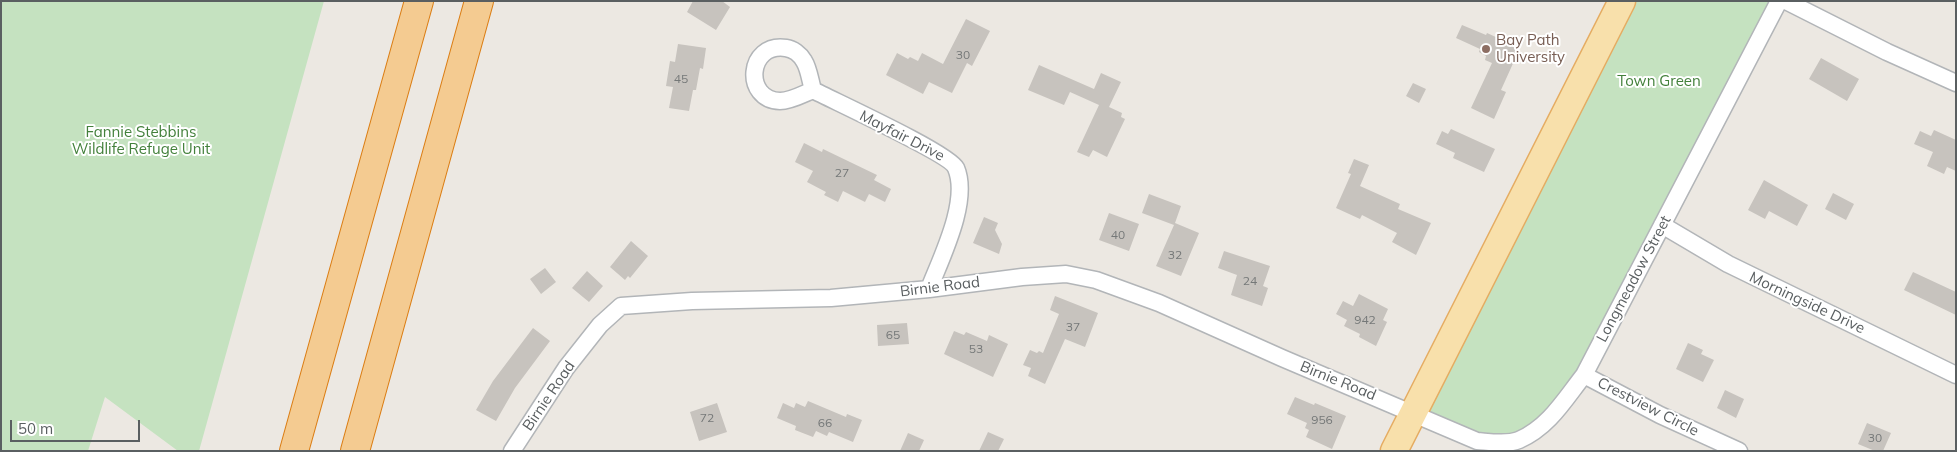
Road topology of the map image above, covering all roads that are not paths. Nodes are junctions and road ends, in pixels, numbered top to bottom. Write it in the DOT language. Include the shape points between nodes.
graph roads {
  1 [pos="419,1"];
  2 [pos="479,1"];
  3 [pos="1622,1"];
  4 [pos="1779,1"];
  5 [pos="1786,1"];
  6 [pos="1956,83"];
  7 [pos="813,90"];
  8 [pos="1662,225"];
  9 [pos="929,289"];
  10 [pos="1584,375"];
  11 [pos="1956,375"];
  12 [pos="1413,413"];
  13 [pos="294,451"];
  14 [pos="355,451"];
  15 [pos="512,451"];
  16 [pos="1394,451"];
  17 [pos="1739,451"];
  1 -- 13 [label="highway"];
  2 -- 14 [label="highway"];
  3 -- 12 [label="main road"];
  4 -- 8 [label="street, Longmeadow Street"];
  5 -- 6 [label="street"];
  7 -- 9 [label="street, Mayfair Drive" via="950,160 956,168 960,188 958,203 950,235"];
  8 -- 10 [label="street, Longmeadow Street"];
  8 -- 11 [label="street, Morningside Drive" via="1728,264"];
  9 -- 12 [label="street, Birnie Road" via="1044,275 1083,276 1159,303"];
  9 -- 15 [label="street, Birnie Road" via="831,298 620,306 600,325 566,368"];
  10 -- 12 [label="street, Longmeadow Street" via="1548,421 1518,440 1500,443 1477,441"];
  10 -- 17 [label="street, Crestview Circle"];
  12 -- 16 [label="main road"];
}
